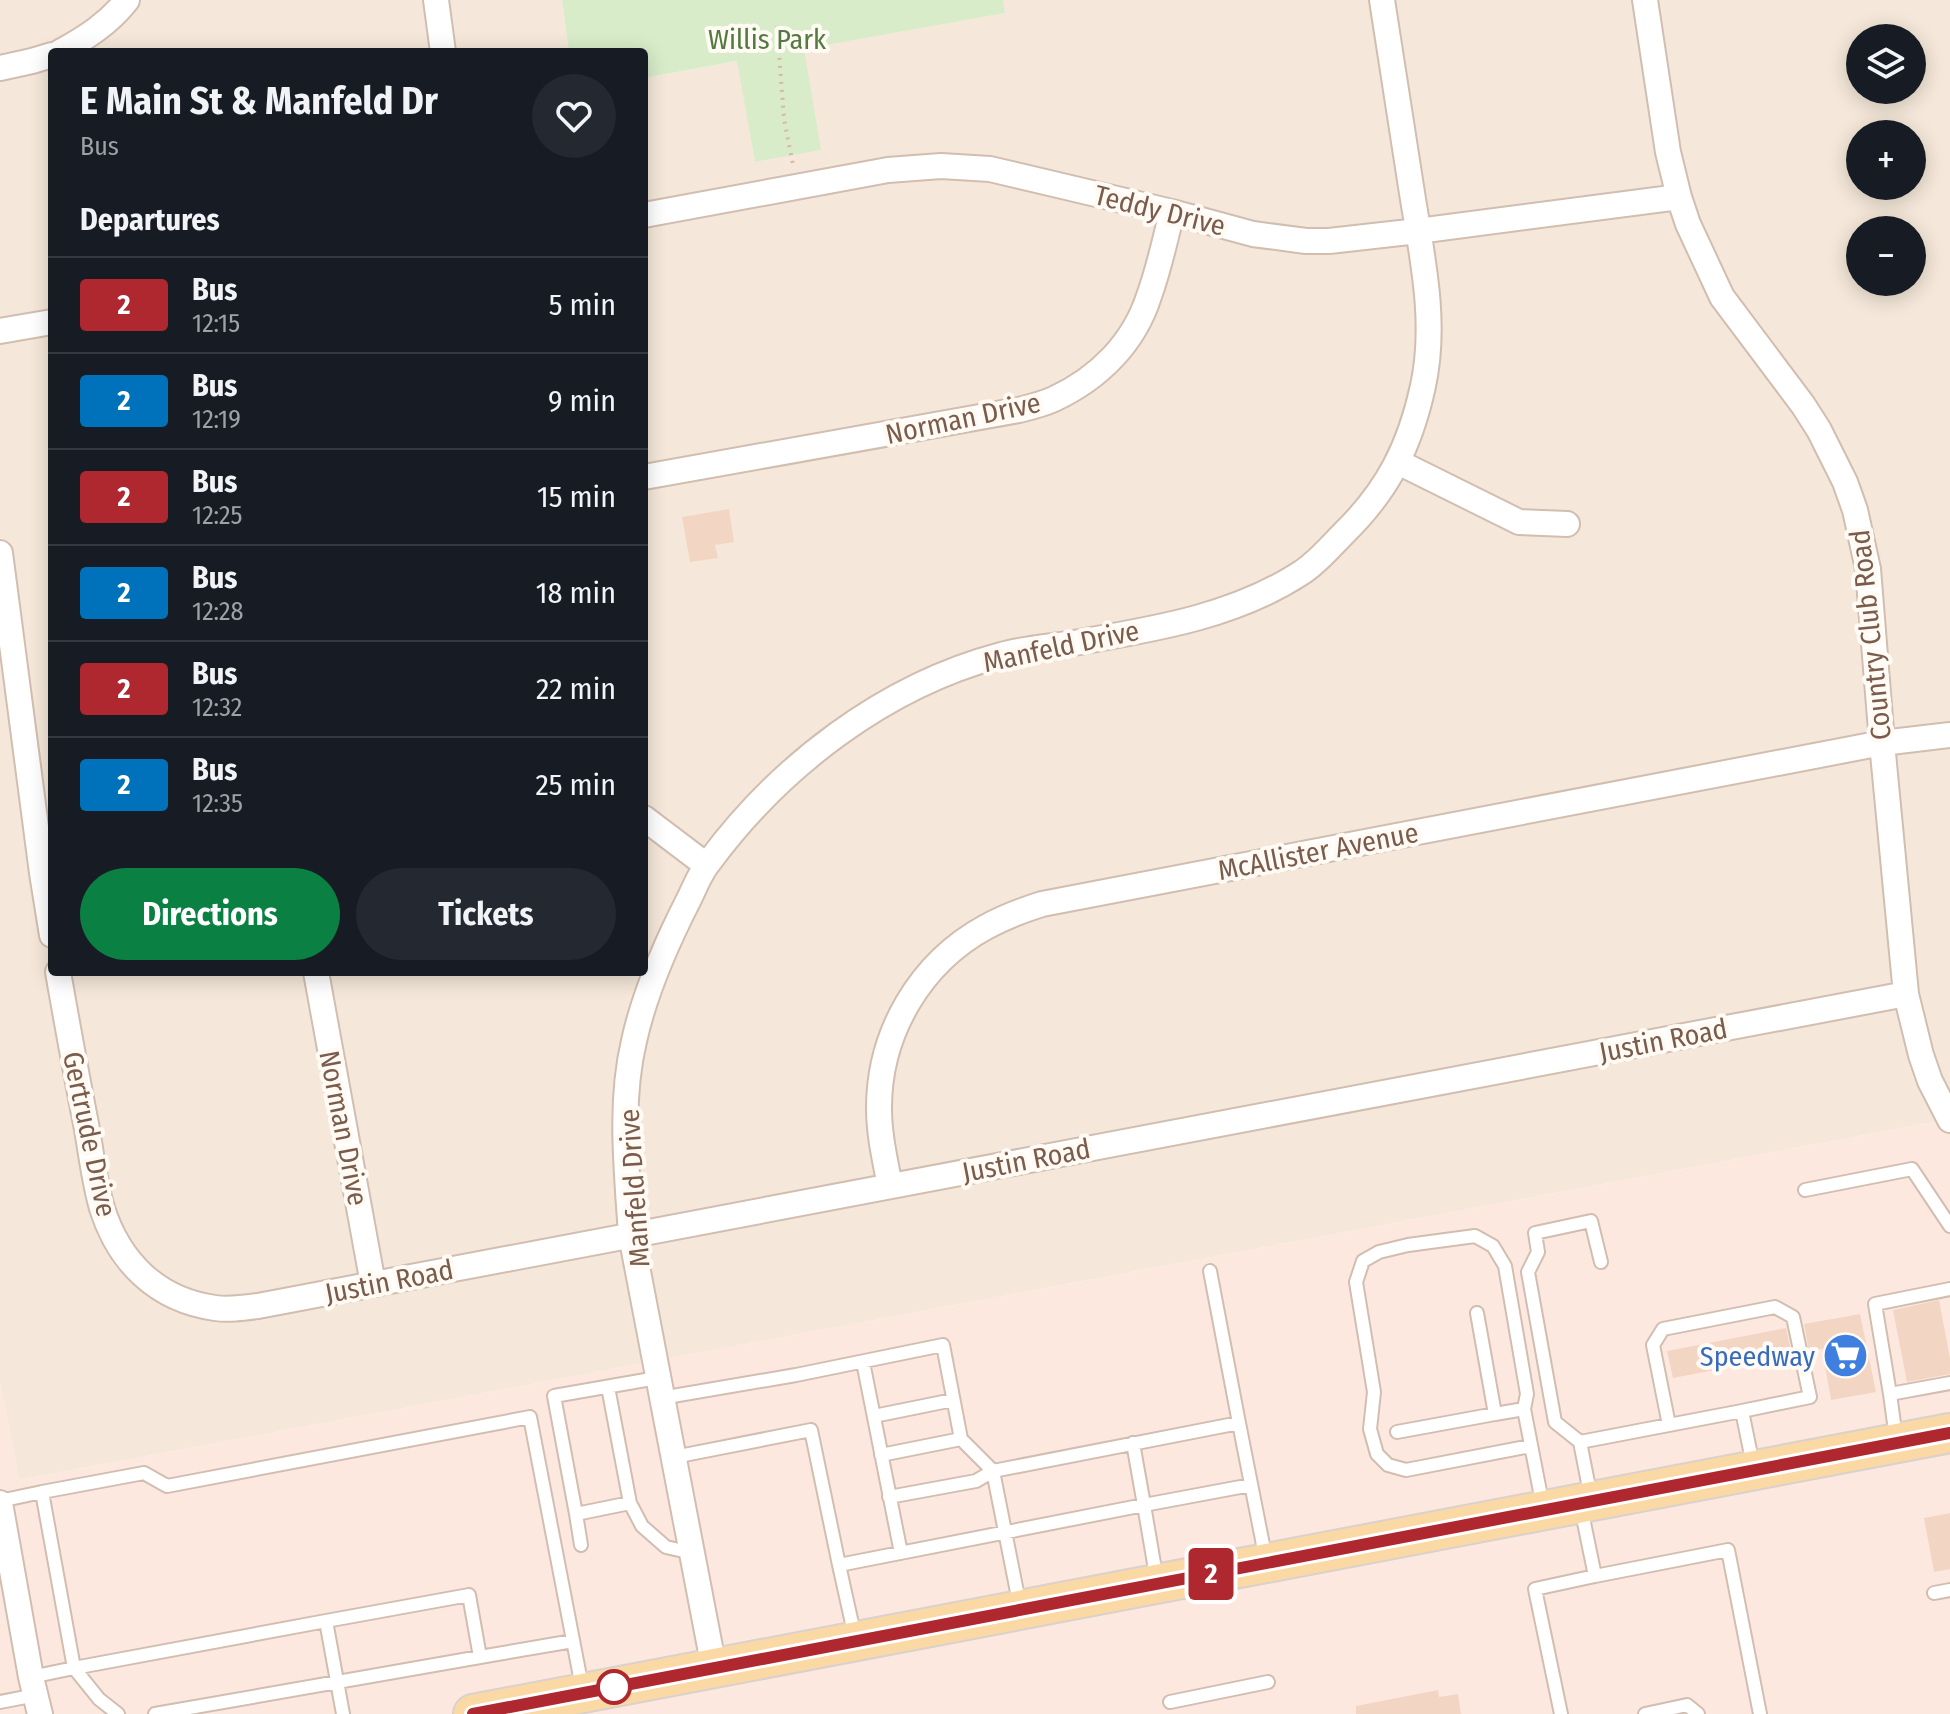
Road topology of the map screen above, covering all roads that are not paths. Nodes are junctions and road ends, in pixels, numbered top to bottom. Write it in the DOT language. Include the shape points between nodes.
graph roads {
  1 [pos="127,0"];
  2 [pos="436,0"];
  3 [pos="1382,0"];
  4 [pos="1645,0"];
  5 [pos="67,48"];
  6 [pos="442,48"];
  7 [pos="48,56"];
  8 [pos="0,68"];
  9 [pos="1679,197"];
  10 [pos="1172,212"];
  11 [pos="648,214"];
  12 [pos="1418,231"];
  13 [pos="48,323"];
  14 [pos="0,331"];
  15 [pos="1398,462"];
  16 [pos="648,476"];
  17 [pos="1567,524"];
  18 [pos="0,553"];
  19 [pos="1950,735"];
  20 [pos="1882,743"];
  21 [pos="648,821"];
  22 [pos="706,865"];
  23 [pos="48,910"];
  24 [pos="59,976"];
  25 [pos="317,976"];
  26 [pos="1906,994"];
  27 [pos="1950,1120"];
  28 [pos="890,1186"];
  29 [pos="1805,1190"];
  30 [pos="1950,1226"];
  31 [pos="631,1235"];
  32 [pos="1601,1262"];
  33 [pos="1210,1271"];
  34 [pos="150,1282"];
  35 [pos="373,1284"];
  36 [pos="1950,1289"];
  37 [pos="1477,1313"];
  38 [pos="863,1362"];
  39 [pos="1950,1383"];
  40 [pos="608,1387"];
  41 [pos="659,1388"];
  42 [pos="1890,1394"];
  43 [pos="953,1400"];
  44 [pos="1524,1409"];
  45 [pos="1742,1411"];
  46 [pos="1495,1414"];
  47 [pos="874,1416"];
  48 [pos="1239,1423"];
  49 [pos="1669,1425"];
  50 [pos="1397,1432"];
  51 [pos="1950,1433"];
  52 [pos="961,1439"];
  53 [pos="1580,1442"];
  54 [pos="1133,1443"];
  55 [pos="1897,1443"];
  56 [pos="1531,1446"];
  57 [pos="881,1455"];
  58 [pos="674,1457"];
  59 [pos="1754,1470"];
  60 [pos="993,1471"];
  61 [pos="1251,1485"];
  62 [pos="42,1492"];
  63 [pos="889,1497"];
  64 [pos="0,1502"];
  65 [pos="1586,1502"];
  66 [pos="630,1503"];
  67 [pos="1144,1505"];
  68 [pos="1543,1510"];
  69 [pos="576,1514"];
  70 [pos="1005,1533"];
  71 [pos="581,1545"];
  72 [pos="692,1553"];
  73 [pos="901,1553"];
  74 [pos="1267,1563"];
  75 [pos="839,1565"];
  76 [pos="1595,1576"];
  77 [pos="1158,1584"];
  78 [pos="1950,1590"];
  79 [pos="1934,1593"];
  80 [pos="1020,1610"];
  81 [pos="326,1621"];
  82 [pos="573,1641"];
  83 [pos="856,1641"];
  84 [pos="480,1657"];
  85 [pos="74,1668"];
  86 [pos="714,1668"];
  87 [pos="337,1681"];
  88 [pos="1268,1682"];
  89 [pos="583,1693"];
  90 [pos="36,1696"];
  91 [pos="0,1702"];
  92 [pos="1170,1702"];
  93 [pos="118,1714"];
  94 [pos="155,1714"];
  95 [pos="343,1714"];
  96 [pos="473,1714"];
  97 [pos="1561,1714"];
  98 [pos="1645,1714"];
  99 [pos="1698,1714"];
  100 [pos="1760,1714"];
  1 -- 5 [label="street" via="107,22"];
  2 -- 6 [label="street"];
  3 -- 12 [label="street, Manfeld Drive"];
  4 -- 9 [label="street, Country Club Road"];
  7 -- 8 [label="street"];
  9 -- 12 [label="street, Teddy Drive"];
  9 -- 20 [label="street, Country Club Road" via="1722,297 1803,405 1845,482 1868,569"];
  10 -- 11 [label="street, Teddy Drive" via="990,169 941,166 888,170"];
  10 -- 12 [label="street, Teddy Drive" via="1253,234 1306,241"];
  10 -- 16 [label="street, Norman Drive" via="1149,297 1120,352 1052,400"];
  12 -- 15 [label="street, Manfeld Drive" via="1429,355 1412,429"];
  13 -- 14 [label="street"];
  15 -- 17 [label="street" via="1519,522"];
  15 -- 22 [label="street, Manfeld Drive" via="1357,520 1305,572 1248,603 1189,620 1002,655 911,688 805,759 766,794"];
  18 -- 23 [label="street"];
  19 -- 20 [label="street, McAllister Avenue"];
  20 -- 26 [label="street, Country Club Road"];
  20 -- 28 [label="street, McAllister Avenue" via="1042,904 1010,915 951,951 925,977 891,1034 879,1106"];
  21 -- 22 [label="street"];
  22 -- 31 [label="street, Manfeld Drive" via="668,939 633,1043 625,1135"];
  24 -- 34 [label="street, Gertrude Drive" via="101,1206 119,1248"];
  25 -- 35 [label="street, Norman Drive"];
  26 -- 27 [label="street, Country Club Road" via="1926,1068"];
  26 -- 28 [label="street, Justin Road"];
  28 -- 31 [label="street, Justin Road"];
  29 -- 30 [label="lane" via="1912,1169"];
  31 -- 35 [label="street, Justin Road"];
  31 -- 41 [label="street, Manfeld Drive"];
  32 -- 53 [label="lane" via="1591,1221 1535,1233 1538,1252 1528,1272 1555,1422"];
  33 -- 48 [label="lane"];
  34 -- 35 [label="street, Justin Road" via="184,1301 232,1309"];
  36 -- 42 [label="lane" via="1875,1304"];
  37 -- 46 [label="lane"];
  38 -- 41 [label="lane"];
  38 -- 43 [label="lane" via="943,1345"];
  38 -- 47 [label="lane"];
  39 -- 42 [label="lane"];
  40 -- 41 [label="lane"];
  40 -- 66 [label="lane"];
  40 -- 69 [label="lane" via="554,1396"];
  41 -- 58 [label="street, Manfeld Drive"];
  42 -- 55 [label="lane"];
  43 -- 47 [label="lane"];
  43 -- 52 [label="lane"];
  44 -- 46 [label="lane"];
  44 -- 56 [label="lane"];
  44 -- 56 [label="lane" via="1527,1394 1505,1266 1493,1246 1475,1236 1408,1245 1363,1261 1356,1282 1374,1392 1370,1429 1377,1454 1388,1465 1406,1470"];
  45 -- 49 [label="lane"];
  45 -- 49 [label="lane" via="1810,1397 1793,1317 1775,1307 1663,1329 1653,1345"];
  45 -- 59 [label="lane"];
  46 -- 50 [label="lane"];
  47 -- 57 [label="lane"];
  48 -- 54 [label="lane"];
  48 -- 61 [label="lane"];
  49 -- 53 [label="lane"];
  51 -- 55 [label="main road"];
  52 -- 57 [label="lane"];
  52 -- 60 [label="lane"];
  53 -- 65 [label="lane"];
  54 -- 60 [label="lane"];
  54 -- 67 [label="lane"];
  55 -- 59 [label="main road"];
  56 -- 68 [label="lane"];
  57 -- 63 [label="lane"];
  58 -- 72 [label="street, Manfeld Drive"];
  58 -- 75 [label="lane" via="811,1430"];
  59 -- 65 [label="main road"];
  60 -- 63 [label="lane" via="976,1481"];
  60 -- 70 [label="lane"];
  61 -- 67 [label="lane"];
  61 -- 74 [label="lane"];
  62 -- 64 [label="lane"];
  62 -- 82 [label="lane" via="144,1473 167,1486 530,1417"];
  62 -- 85 [label="lane"];
  63 -- 73 [label="lane"];
  64 -- 90 [label="street" via="13,1603"];
  65 -- 68 [label="main road"];
  65 -- 76 [label="lane"];
  66 -- 69 [label="lane"];
  66 -- 72 [label="lane" via="642,1526 666,1547"];
  67 -- 70 [label="lane"];
  67 -- 77 [label="lane"];
  68 -- 74 [label="main road"];
  69 -- 71 [label="lane"];
  70 -- 73 [label="lane"];
  70 -- 80 [label="lane"];
  72 -- 86 [label="street, Manfeld Drive"];
  73 -- 75 [label="lane"];
  74 -- 77 [label="main road"];
  75 -- 83 [label="lane"];
  76 -- 97 [label="lane" via="1535,1589"];
  76 -- 100 [label="lane" via="1728,1550"];
  77 -- 80 [label="main road"];
  78 -- 79 [label="lane"];
  80 -- 83 [label="main road"];
  81 -- 84 [label="lane" via="469,1595"];
  81 -- 85 [label="lane"];
  81 -- 87 [label="lane"];
  82 -- 84 [label="lane"];
  82 -- 89 [label="lane"];
  83 -- 86 [label="main road"];
  84 -- 87 [label="lane"];
  85 -- 90 [label="lane"];
  85 -- 93 [label="lane"];
  86 -- 89 [label="main road"];
  87 -- 94 [label="lane"];
  87 -- 95 [label="lane"];
  88 -- 92 [label="lane"];
  89 -- 96 [label="main road"];
  90 -- 91 [label="lane"];
  98 -- 99 [label="lane" via="1687,1705"];
}
